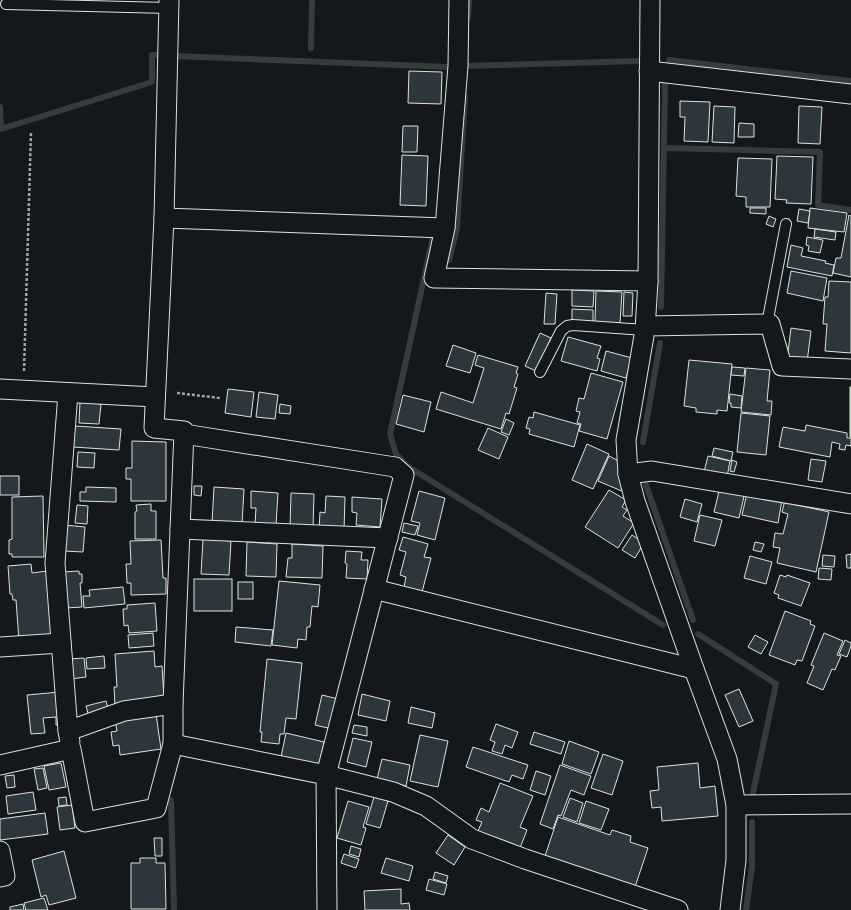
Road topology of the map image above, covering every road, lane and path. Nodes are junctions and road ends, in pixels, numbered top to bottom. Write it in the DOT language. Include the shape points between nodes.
graph roads {
  1 [pos="459,0"];
  2 [pos="650,0"];
  3 [pos="6,4"];
  4 [pos="169,4"];
  5 [pos="649,71"];
  6 [pos="851,94"];
  7 [pos="31,132"];
  8 [pos="164,218"];
  9 [pos="786,224"];
  10 [pos="445,228"];
  11 [pos="648,281"];
  12 [pos="767,324"];
  13 [pos="646,328"];
  14 [pos="851,369"];
  15 [pos="540,372"];
  16 [pos="0,389"];
  17 [pos="23,390"];
  18 [pos="68,393"];
  19 [pos="156,393"];
  20 [pos="220,398"];
  21 [pos="184,434"];
  22 [pos="628,474"];
  23 [pos="851,504"];
  24 [pos="180,529"];
  25 [pos="388,538"];
  26 [pos="374,588"];
  27 [pos="61,644"];
  28 [pos="0,647"];
  29 [pos="694,669"];
  30 [pos="173,704"];
  31 [pos="68,730"];
  32 [pos="173,744"];
  33 [pos="71,749"];
  34 [pos="0,765"];
  35 [pos="326,775"];
  36 [pos="851,804"];
  37 [pos="736,805"];
  38 [pos="0,851"];
  39 [pos="0,877"];
  40 [pos="327,910"];
  41 [pos="678,910"];
  42 [pos="730,910"];
  1 -- 10 [label="street" via="458,66"];
  2 -- 5 [label="street"];
  3 -- 4 [label="lane"];
  4 -- 8 [label="street"];
  5 -- 6 [label="street"];
  5 -- 11 [label="street"];
  7 -- 17 [label="path"];
  8 -- 10 [label="street"];
  8 -- 19 [label="street"];
  9 -- 12 [label="lane"];
  10 -- 11 [label="street" via="434,278"];
  11 -- 13 [label="street"];
  12 -- 13 [label="street"];
  12 -- 14 [label="street" via="770,324 782,366"];
  13 -- 15 [label="lane" via="567,326 560,331"];
  13 -- 22 [label="street" via="626,440"];
  16 -- 17 [label="street"];
  17 -- 18 [label="street"];
  18 -- 19 [label="street"];
  18 -- 27 [label="street" via="55,563"];
  19 -- 20 [label="path"];
  19 -- 21 [label="street" via="154,428 184,431"];
  21 -- 24 [label="street"];
  21 -- 25 [label="street" via="395,467 404,475"];
  22 -- 23 [label="street" via="652,471"];
  22 -- 29 [label="street" via="635,501"];
  24 -- 25 [label="street"];
  24 -- 30 [label="street"];
  25 -- 26 [label="street"];
  26 -- 29 [label="street"];
  26 -- 35 [label="street"];
  27 -- 28 [label="street"];
  27 -- 31 [label="street"];
  29 -- 37 [label="street" via="727,759"];
  30 -- 31 [label="street" via="124,711"];
  30 -- 32 [label="street"];
  31 -- 33 [label="street"];
  32 -- 33 [label="street" via="156,808 85,822"];
  32 -- 35 [label="street"];
  33 -- 34 [label="street"];
  35 -- 40 [label="street"];
  35 -- 41 [label="street" via="393,792 426,806 472,839"];
  36 -- 37 [label="street"];
  37 -- 42 [label="street" via="736,860"];
  38 -- 39 [label="street" via="5,876"];
}
